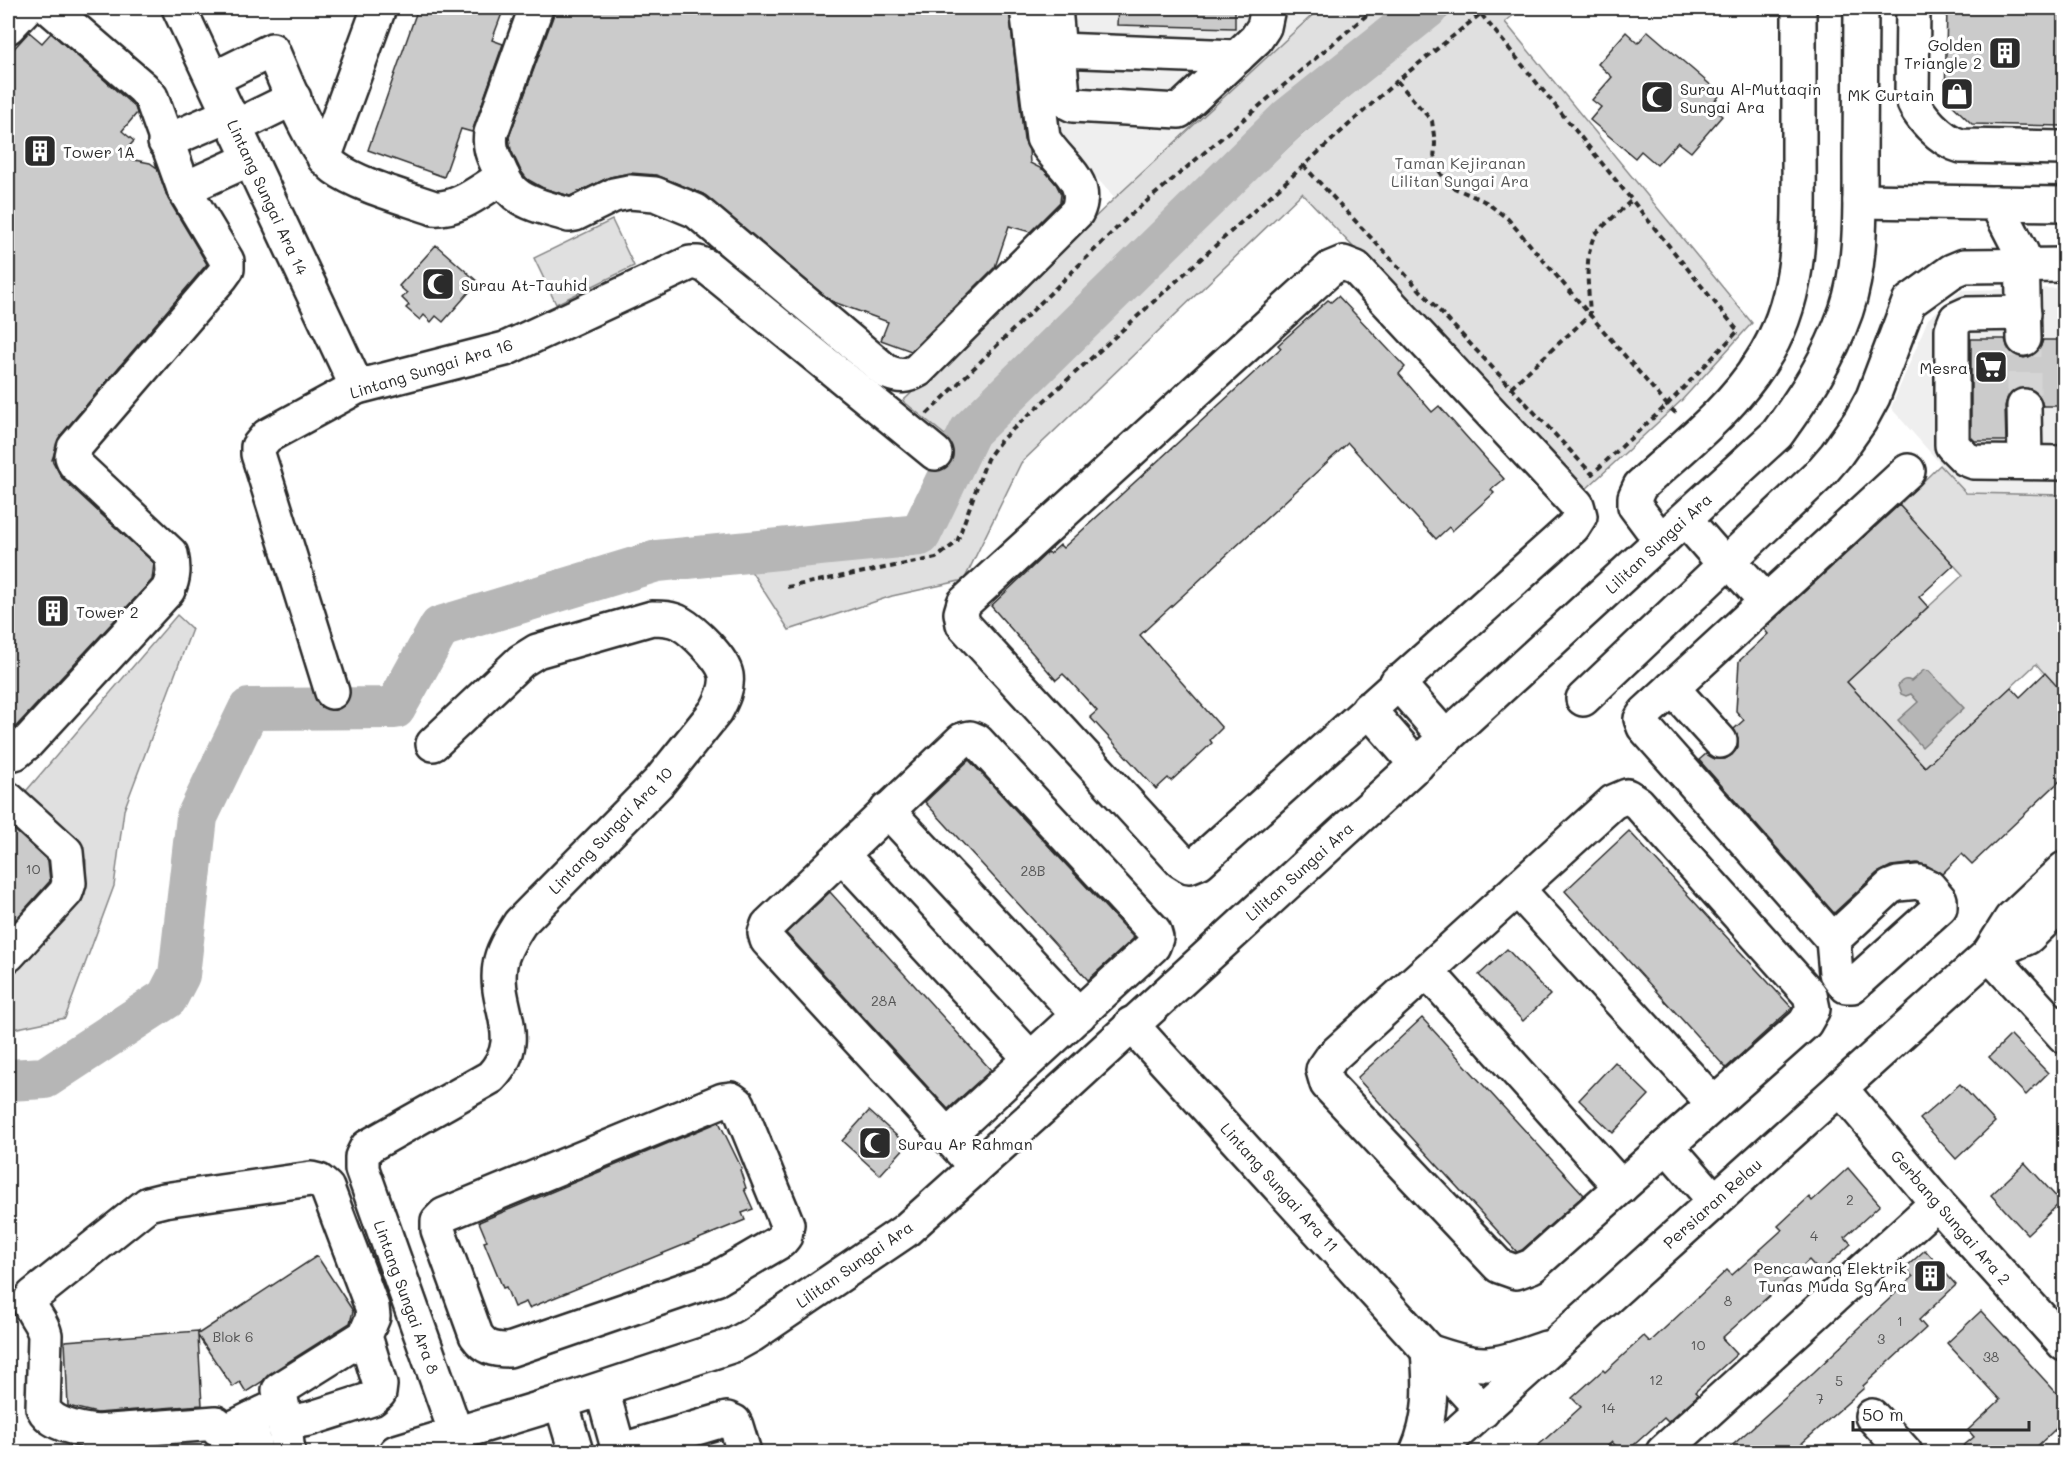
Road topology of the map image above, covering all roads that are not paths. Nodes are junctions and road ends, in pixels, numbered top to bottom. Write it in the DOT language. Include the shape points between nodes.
graph roads {
  1 [pos="26,8"];
  2 [pos="50,8"];
  3 [pos="180,8"];
  4 [pos="379,8"];
  5 [pos="536,8"];
  6 [pos="1028,8"];
  7 [pos="1055,8"];
  8 [pos="1268,8"];
  9 [pos="1799,8"];
  10 [pos="1861,8"];
  11 [pos="1913,8"];
  12 [pos="8,27"];
  13 [pos="1059,50"];
  14 [pos="1237,57"];
  15 [pos="213,79"];
  16 [pos="294,98"];
  17 [pos="232,120"];
  18 [pos="165,142"];
  19 [pos="2064,148"];
  20 [pos="324,158"];
  21 [pos="250,159"];
  22 [pos="503,177"];
  23 [pos="184,189"];
  24 [pos="1860,201"];
  25 [pos="1996,203"];
  26 [pos="2064,204"];
  27 [pos="2024,266"];
  28 [pos="2064,266"];
  29 [pos="357,387"];
  30 [pos="2024,406"];
  31 [pos="935,453"];
  32 [pos="2025,462"];
  33 [pos="2064,463"];
  34 [pos="1908,471"];
  35 [pos="1685,519"];
  36 [pos="1661,541"];
  37 [pos="1728,564"];
  38 [pos="1699,591"];
  39 [pos="1766,601"];
  40 [pos="1735,630"];
  41 [pos="1397,682"];
  42 [pos="1671,688"];
  43 [pos="332,692"];
  44 [pos="1583,699"];
  45 [pos="1368,709"];
  46 [pos="1446,738"];
  47 [pos="1720,741"];
  48 [pos="432,744"];
  49 [pos="8,754"];
  50 [pos="1417,765"];
  51 [pos="8,799"];
  52 [pos="887,810"];
  53 [pos="842,855"];
  54 [pos="2064,869"];
  55 [pos="1517,889"];
  56 [pos="2064,902"];
  57 [pos="1833,940"];
  58 [pos="1989,954"];
  59 [pos="8,955"];
  60 [pos="1427,971"];
  61 [pos="1079,1015"];
  62 [pos="1131,1024"];
  63 [pos="2064,1036"];
  64 [pos="1030,1058"];
  65 [pos="1840,1088"];
  66 [pos="1714,1104"];
  67 [pos="948,1135"];
  68 [pos="1667,1146"];
  69 [pos="362,1157"];
  70 [pos="975,1166"];
  71 [pos="1621,1187"];
  72 [pos="1714,1200"];
  73 [pos="1937,1203"];
  74 [pos="438,1230"];
  75 [pos="390,1247"];
  76 [pos="365,1336"];
  77 [pos="2064,1344"];
  78 [pos="1554,1346"];
  79 [pos="1428,1351"];
  80 [pos="602,1390"];
  81 [pos="561,1402"];
  82 [pos="1483,1411"];
  83 [pos="1872,1416"];
  84 [pos="284,1417"];
  85 [pos="251,1419"];
  86 [pos="216,1423"];
  87 [pos="457,1436"];
  88 [pos="622,1451"];
  89 [pos="255,1452"];
  90 [pos="396,1452"];
  91 [pos="576,1452"];
  92 [pos="744,1452"];
  93 [pos="1417,1452"];
  94 [pos="1436,1452"];
  95 [pos="1663,1452"];
  96 [pos="1905,1452"];
  1 -- 12 [label="street"];
  2 -- 18 [label="street" via="151,97"];
  3 -- 15 [label="street, Lintang Sungai Ara 14"];
  4 -- 20 [label="street"];
  5 -- 22 [label="street" via="491,133 491,151"];
  6 -- 22 [label="street" via="1043,138 1080,187 1081,202 1077,212 918,370 907,376 887,372 696,211 655,194 629,192 569,215 514,194"];
  7 -- 13 [label="street"];
  8 -- 14 [label="street" via="1264,27"];
  9 -- 36 [label="street" via="1799,243 1793,286 1781,323 1762,361 1732,402 1640,486 1635,506"];
  10 -- 24 [label="street, Lilitan Sungai Ara"];
  11 -- 19 [label="street" via="1914,105 1946,140 1961,146"];
  13 -- 14 [label="street"];
  13 -- 14 [label="street" via="1067,102 1179,111"];
  15 -- 16 [label="street" via="272,50"];
  15 -- 17 [label="street, Lintang Sungai Ara 14"];
  16 -- 17 [label="street"];
  16 -- 20 [label="street"];
  17 -- 18 [label="street"];
  17 -- 21 [label="street, Lintang Sungai Ara 14"];
  18 -- 23 [label="street"];
  20 -- 22 [label="street" via="349,176 434,208 457,205"];
  21 -- 23 [label="street"];
  21 -- 29 [label="street, Lintang Sungai Ara 14"];
  23 -- 49 [label="street" via="227,261 227,269 74,448 72,458 164,545 171,554 172,581 168,590 27,743"];
  24 -- 25 [label="street"];
  24 -- 35 [label="street, Lilitan Sungai Ara" via="1854,273 1846,310 1831,350 1809,390 1777,434"];
  25 -- 26 [label="street"];
  25 -- 27 [label="street" via="2020,246"];
  27 -- 28 [label="street"];
  27 -- 32 [label="street" via="2024,326 1967,314 1956,319 1952,329 1951,441 1966,459 1974,462"];
  27 -- 37 [label="street" via="1964,266 1909,302 1873,397 1848,438 1818,476"];
  29 -- 31 [label="street, Lintang Sungai Ara 16" via="505,349 690,263 698,263"];
  29 -- 43 [label="street, Lintang Sungai Ara 16" via="267,436 258,447"];
  30 -- 32 [label="street"];
  32 -- 33 [label="street"];
  34 -- 39 [label="street"];
  35 -- 36 [label="street, Lilitan Sungai Ara"];
  35 -- 37 [label="street"];
  36 -- 46 [label="street, Lilitan Sungai Ara"];
  37 -- 38 [label="street"];
  37 -- 39 [label="street"];
  38 -- 40 [label="street"];
  38 -- 44 [label="street"];
  39 -- 40 [label="street"];
  40 -- 42 [label="street"];
  41 -- 45 [label="street"];
  41 -- 45 [label="street" via="1573,527 1580,516 1576,505 1356,268 1343,263 1331,268 964,603 961,613 963,624 1189,866 1199,862"];
  41 -- 46 [label="street"];
  42 -- 47 [label="street"];
  42 -- 57 [label="street" via="1645,713 1641,719 1644,727"];
  45 -- 50 [label="street"];
  46 -- 50 [label="street, Lilitan Sungai Ara"];
  48 -- 69 [label="street, Lintang Sungai Ara 10" via="521,661 537,651 652,618 681,623 712,651 726,674 727,686 716,711 659,782 520,923 511,937 500,964 509,1036 501,1067 491,1077 368,1148"];
  50 -- 62 [label="street, Lilitan Sungai Ara"];
  51 -- 59 [label="street" via="66,852 69,883 66,892"];
  52 -- 53 [label="street"];
  52 -- 61 [label="street"];
  52 -- 61 [label="street" via="962,740 977,741 1154,931 1153,946"];
  53 -- 64 [label="street"];
  53 -- 67 [label="street" via="768,926 767,940"];
  54 -- 58 [label="street, Persiaran Relau" via="2011,919"];
  55 -- 60 [label="street"];
  55 -- 66 [label="street"];
  55 -- 66 [label="street" via="1613,802 1627,796 1638,803 1810,995 1813,1009 1805,1023"];
  56 -- 58 [label="street, Persiaran Relau" via="2028,937"];
  58 -- 63 [label="street"];
  58 -- 65 [label="street, Persiaran Relau"];
  60 -- 71 [label="street"];
  60 -- 71 [label="street" via="1332,1057 1323,1070 1327,1084 1499,1266 1516,1272 1532,1266"];
  61 -- 64 [label="street"];
  62 -- 70 [label="street, Lilitan Sungai Ara"];
  62 -- 79 [label="street, Lintang Sungai Ara 11"];
  64 -- 67 [label="street"];
  65 -- 72 [label="street, Persiaran Relau"];
  65 -- 73 [label="street, Gerbang Sungai Ara 2"];
  66 -- 68 [label="street"];
  67 -- 70 [label="street"];
  68 -- 71 [label="street"];
  68 -- 72 [label="street"];
  69 -- 75 [label="street, Lintang Sungai Ara 8" via="362,1169"];
  70 -- 80 [label="street, Lilitan Sungai Ara" via="905,1231 752,1335 734,1345"];
  72 -- 78 [label="street, Persiaran Relau"];
  73 -- 77 [label="street, Gerbang Sungai Ara 2"];
  73 -- 95 [label="street"];
  74 -- 74 [label="street" via="438,1221 444,1215 731,1099 738,1104 787,1224 781,1241 716,1279 509,1350 488,1348 476,1335"];
  74 -- 75 [label="street"];
  75 -- 87 [label="street, Lintang Sungai Ara 8"];
  76 -- 84 [label="street"];
  76 -- 84 [label="street" via="379,1393 372,1399 309,1419"];
  76 -- 86 [label="street" via="373,1317 372,1307 327,1188 320,1181 311,1179 148,1204 29,1302 45,1335 43,1408 52,1419 97,1432"];
  78 -- 79 [label="street, Lintang Sungai Ara 11" via="1487,1364 1454,1360"];
  78 -- 82 [label="street, Persiaran Relau"];
  79 -- 82 [label="street, Lintang Sungai Ara 11"];
  79 -- 93 [label="street" via="1431,1397 1428,1421"];
  80 -- 81 [label="street, Lilitan Sungai Ara"];
  80 -- 88 [label="street"];
  81 -- 87 [label="street, Lilitan Sungai Ara"];
  81 -- 91 [label="street"];
  82 -- 94 [label="street, Persiaran Relau"];
  83 -- 96 [label="street"];
  84 -- 85 [label="street"];
  84 -- 86 [label="street" via="252,1401"];
  85 -- 86 [label="street" via="223,1431 216,1428"];
  85 -- 89 [label="street"];
  87 -- 90 [label="street, Lilitan Sungai Ara"];
  88 -- 92 [label="street" via="727,1419 736,1425"];
}
